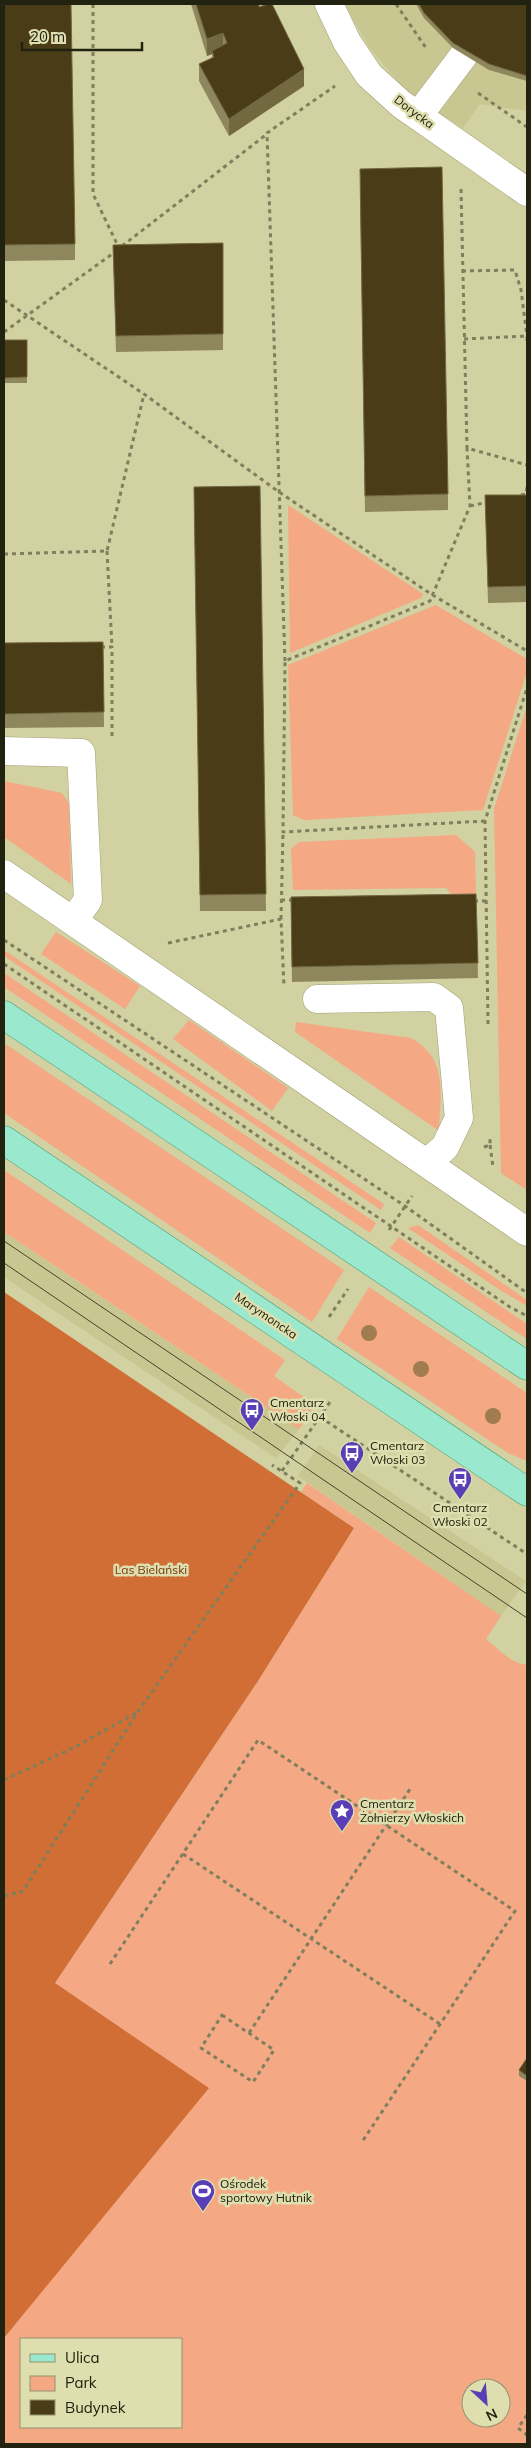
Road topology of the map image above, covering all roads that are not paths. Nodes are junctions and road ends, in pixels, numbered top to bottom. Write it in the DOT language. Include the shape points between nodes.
graph roads {
  1 [pos="330,4"];
  2 [pos="464,55"];
  3 [pos="418,116"];
  4 [pos="527,192"];
  5 [pos="4,751"];
  6 [pos="4,874"];
  7 [pos="73,921"];
  8 [pos="317,999"];
  9 [pos="4,1015"];
  10 [pos="4,1140"];
  11 [pos="435,1158"];
  12 [pos="527,1232"];
  13 [pos="527,1366"];
  14 [pos="527,1492"];
  1 -- 3 [label="street, Dorycka" via="348,42 369,75"];
  2 -- 3 [label="street"];
  3 -- 4 [label="street, Dorycka"];
  5 -- 7 [label="street" via="81,753 88,900"];
  6 -- 7 [label="street"];
  7 -- 11 [label="street"];
  8 -- 11 [label="street" via="434,997 450,1008 459,1118"];
  9 -- 13 [label="main road"];
  10 -- 14 [label="main road, Marymoncka"];
  11 -- 12 [label="street"];
}
